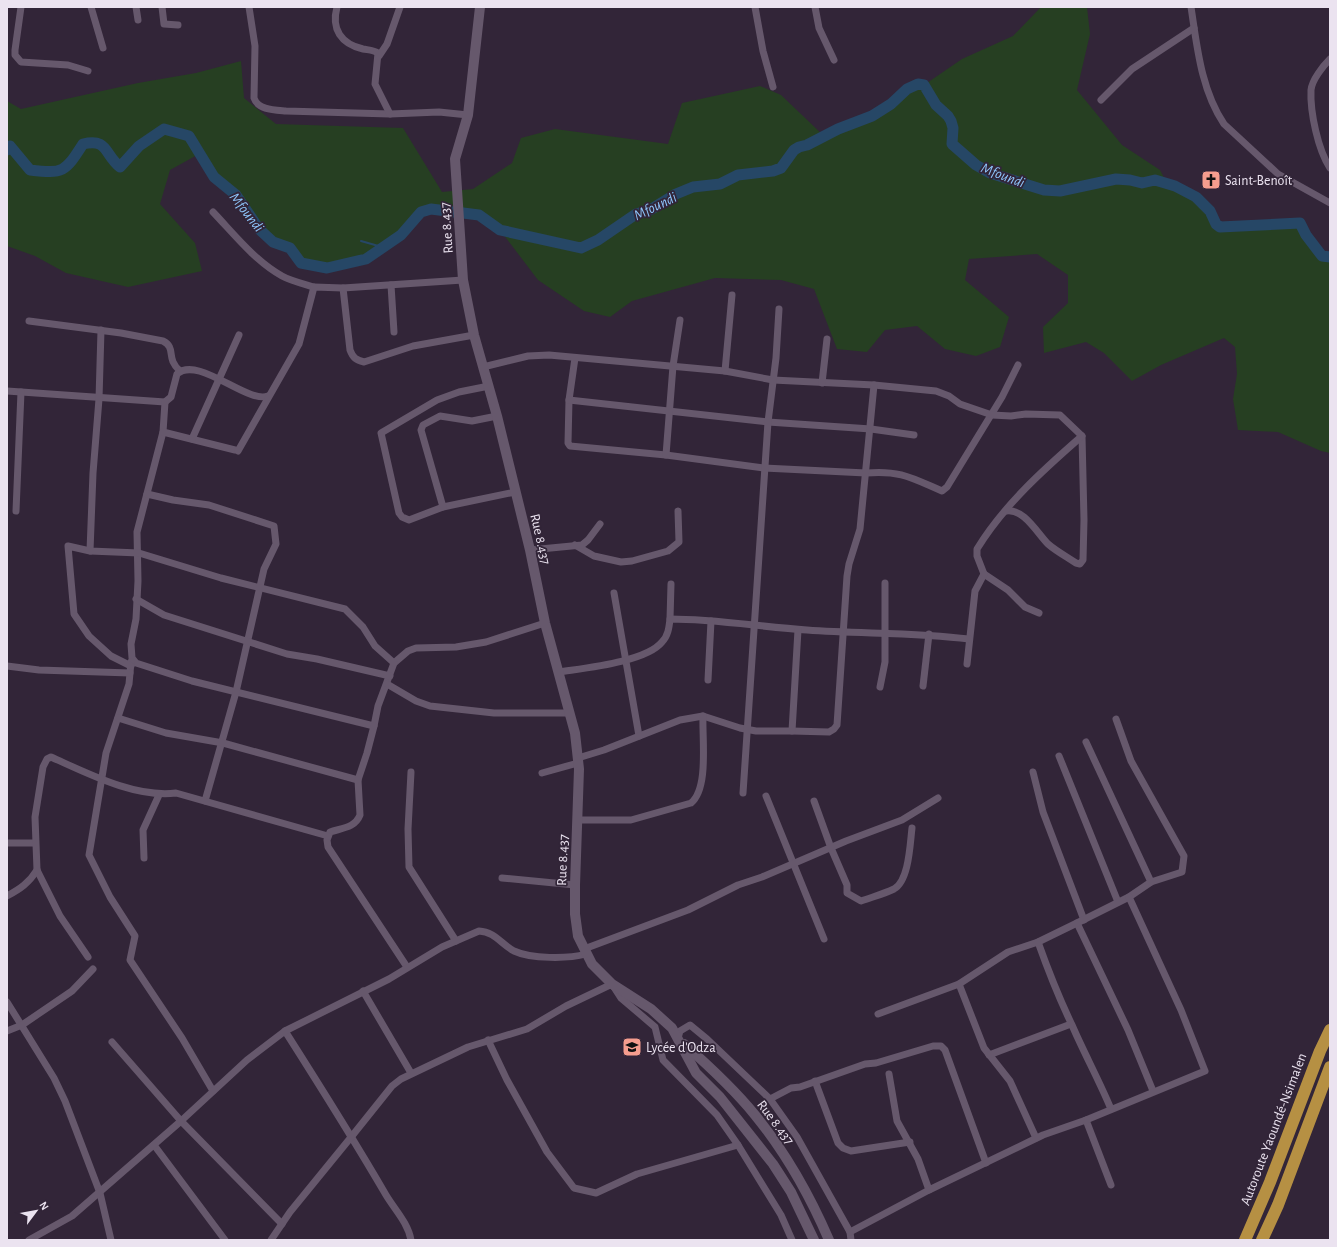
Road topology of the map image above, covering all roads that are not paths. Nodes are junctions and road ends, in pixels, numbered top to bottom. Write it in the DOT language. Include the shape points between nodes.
graph roads {
  1 [pos="21,7"];
  2 [pos="91,7"];
  3 [pos="136,7"];
  4 [pos="162,7"];
  5 [pos="249,7"];
  6 [pos="337,7"];
  7 [pos="400,7"];
  8 [pos="480,7"];
  9 [pos="755,7"];
  10 [pos="815,7"];
  11 [pos="1191,7"];
  12 [pos="138,20"];
  13 [pos="178,25"];
  14 [pos="1194,28"];
  15 [pos="103,48"];
  16 [pos="378,56"];
  17 [pos="1330,59"];
  18 [pos="834,60"];
  19 [pos="88,72"];
  20 [pos="773,87"];
  21 [pos="1101,100"];
  22 [pos="390,114"];
  23 [pos="468,115"];
  24 [pos="1330,168"];
  25 [pos="1330,203"];
  26 [pos="213,212"];
  27 [pos="463,280"];
  28 [pos="391,285"];
  29 [pos="314,287"];
  30 [pos="343,288"];
  31 [pos="732,295"];
  32 [pos="779,309"];
  33 [pos="680,320"];
  34 [pos="29,321"];
  35 [pos="101,330"];
  36 [pos="394,332"];
  37 [pos="240,335"];
  38 [pos="474,335"];
  39 [pos="827,339"];
  40 [pos="575,358"];
  41 [pos="1018,365"];
  42 [pos="674,366"];
  43 [pos="483,367"];
  44 [pos="180,370"];
  45 [pos="725,371"];
  46 [pos="219,379"];
  47 [pos="773,380"];
  48 [pos="822,383"];
  49 [pos="874,385"];
  50 [pos="489,386"];
  51 [pos="7,391"];
  52 [pos="22,392"];
  53 [pos="268,396"];
  54 [pos="99,399"];
  55 [pos="569,400"];
  56 [pos="165,402"];
  57 [pos="669,411"];
  58 [pos="992,415"];
  59 [pos="497,416"];
  60 [pos="768,422"];
  61 [pos="871,429"];
  62 [pos="163,432"];
  63 [pos="914,435"];
  64 [pos="1082,436"];
  65 [pos="192,439"];
  66 [pos="666,455"];
  67 [pos="764,468"];
  68 [pos="866,473"];
  69 [pos="515,492"];
  70 [pos="147,494"];
  71 [pos="443,507"];
  72 [pos="16,511"];
  73 [pos="678,511"];
  74 [pos="1006,511"];
  75 [pos="600,524"];
  76 [pos="575,545"];
  77 [pos="530,550"];
  78 [pos="90,551"];
  79 [pos="139,554"];
  80 [pos="984,574"];
  81 [pos="885,583"];
  82 [pos="671,584"];
  83 [pos="260,588"];
  84 [pos="614,593"];
  85 [pos="136,599"];
  86 [pos="1040,613"];
  87 [pos="670,619"];
  88 [pos="711,621"];
  89 [pos="545,623"];
  90 [pos="755,624"];
  91 [pos="798,630"];
  92 [pos="843,632"];
  93 [pos="885,633"];
  94 [pos="929,634"];
  95 [pos="969,639"];
  96 [pos="246,640"];
  97 [pos="132,658"];
  98 [pos="625,660"];
  99 [pos="394,663"];
  100 [pos="968,664"];
  101 [pos="7,666"];
  102 [pos="130,669"];
  103 [pos="559,672"];
  104 [pos="390,676"];
  105 [pos="708,680"];
  106 [pos="387,684"];
  107 [pos="923,686"];
  108 [pos="880,687"];
  109 [pos="236,692"];
  110 [pos="570,713"];
  111 [pos="703,716"];
  112 [pos="118,718"];
  113 [pos="1116,719"];
  114 [pos="374,726"];
  115 [pos="748,729"];
  116 [pos="792,731"];
  117 [pos="639,736"];
  118 [pos="1086,742"];
  119 [pos="223,743"];
  120 [pos="1059,756"];
  121 [pos="578,760"];
  122 [pos="411,772"];
  123 [pos="1032,772"];
  124 [pos="542,773"];
  125 [pos="101,780"];
  126 [pos="358,780"];
  127 [pos="743,793"];
  128 [pos="160,795"];
  129 [pos="766,796"];
  130 [pos="938,798"];
  131 [pos="205,801"];
  132 [pos="814,801"];
  133 [pos="577,820"];
  134 [pos="912,828"];
  135 [pos="328,836"];
  136 [pos="7,843"];
  137 [pos="35,843"];
  138 [pos="830,848"];
  139 [pos="144,858"];
  140 [pos="794,863"];
  141 [pos="37,870"];
  142 [pos="502,878"];
  143 [pos="1151,882"];
  144 [pos="575,885"];
  145 [pos="7,896"];
  146 [pos="1129,897"];
  147 [pos="1118,902"];
  148 [pos="1081,921"];
  149 [pos="824,939"];
  150 [pos="456,941"];
  151 [pos="1038,942"];
  152 [pos="585,952"];
  153 [pos="88,956"];
  154 [pos="407,968"];
  155 [pos="93,969"];
  156 [pos="612,984"];
  157 [pos="959,984"];
  158 [pos="363,991"];
  159 [pos="7,1002"];
  160 [pos="878,1014"];
  161 [pos="1071,1024"];
  162 [pos="22,1025"];
  163 [pos="1330,1030"];
  164 [pos="7,1031"];
  165 [pos="285,1031"];
  166 [pos="678,1038"];
  167 [pos="488,1040"];
  168 [pos="112,1042"];
  169 [pos="989,1055"];
  170 [pos="1330,1067"];
  171 [pos="411,1073"];
  172 [pos="888,1074"];
  173 [pos="815,1081"];
  174 [pos="213,1090"];
  175 [pos="1153,1091"];
  176 [pos="770,1099"];
  177 [pos="1111,1109"];
  178 [pos="1086,1120"];
  179 [pos="182,1121"];
  180 [pos="352,1136"];
  181 [pos="1036,1138"];
  182 [pos="910,1142"];
  183 [pos="154,1145"];
  184 [pos="738,1145"];
  185 [pos="986,1163"];
  186 [pos="1270,1182"];
  187 [pos="1111,1185"];
  188 [pos="929,1190"];
  189 [pos="100,1193"];
  190 [pos="1278,1205"];
  191 [pos="282,1224"];
  192 [pos="851,1236"];
  193 [pos="31,1239"];
  194 [pos="111,1240"];
  195 [pos="225,1240"];
  196 [pos="271,1240"];
  197 [pos="411,1240"];
  198 [pos="792,1240"];
  199 [pos="814,1240"];
  200 [pos="829,1240"];
  201 [pos="1237,1240"];
  202 [pos="1245,1240"];
  203 [pos="1262,1240"];
  204 [pos="1268,1240"];
  1 -- 19 [label="street" via="15,50 21,62 68,65"];
  2 -- 15 [label="street"];
  3 -- 12 [label="street"];
  4 -- 13 [label="street" via="164,24"];
  5 -- 22 [label="street" via="255,46 256,103 270,110 286,112"];
  6 -- 16 [label="street" via="336,30 339,35 358,48 377,51"];
  7 -- 16 [label="street" via="387,44"];
  8 -- 23 [label="main road, Rue 8.437"];
  9 -- 20 [label="street"];
  10 -- 18 [label="street" via="819,28"];
  11 -- 14 [label="street"];
  14 -- 21 [label="street" via="1132,69"];
  14 -- 25 [label="street" via="1202,75 1219,118 1244,145 1278,174"];
  16 -- 22 [label="street" via="375,84"];
  17 -- 24 [label="street" via="1314,81 1311,90 1318,143"];
  22 -- 23 [label="street" via="439,112"];
  23 -- 27 [label="main road, Rue 8.437" via="455,159"];
  26 -- 29 [label="street" via="246,247 274,270 283,276"];
  27 -- 28 [label="street"];
  27 -- 38 [label="main road, Rue 8.437"];
  28 -- 30 [label="street"];
  28 -- 36 [label="street"];
  29 -- 30 [label="street"];
  29 -- 53 [label="street" via="299,344 274,390"];
  30 -- 38 [label="street" via="350,350 357,360 364,362 413,346"];
  31 -- 45 [label="street"];
  32 -- 47 [label="street"];
  33 -- 42 [label="street"];
  34 -- 35 [label="street"];
  35 -- 44 [label="street" via="168,343 171,348 171,360"];
  35 -- 54 [label="street"];
  37 -- 46 [label="street"];
  38 -- 43 [label="main road, Rue 8.437"];
  39 -- 48 [label="street"];
  40 -- 42 [label="street"];
  40 -- 43 [label="street" via="539,354"];
  40 -- 55 [label="street"];
  41 -- 58 [label="street"];
  42 -- 45 [label="street"];
  42 -- 57 [label="street"];
  43 -- 50 [label="main road, Rue 8.437"];
  44 -- 46 [label="street" via="209,374"];
  44 -- 56 [label="street" via="171,397"];
  45 -- 47 [label="street"];
  46 -- 53 [label="street" via="258,397"];
  46 -- 65 [label="street"];
  47 -- 48 [label="street"];
  47 -- 60 [label="street"];
  48 -- 49 [label="street"];
  49 -- 58 [label="street" via="936,390 960,404"];
  49 -- 61 [label="street"];
  50 -- 59 [label="main road, Rue 8.437"];
  50 -- 71 [label="street" via="459,392 437,400 381,433 402,517 406,520 412,519"];
  51 -- 52 [label="street"];
  52 -- 54 [label="street"];
  52 -- 72 [label="street"];
  53 -- 65 [label="street" via="237,451"];
  54 -- 56 [label="street"];
  54 -- 78 [label="street"];
  55 -- 57 [label="street"];
  55 -- 66 [label="street" via="570,446"];
  56 -- 62 [label="street"];
  57 -- 60 [label="street"];
  57 -- 66 [label="street"];
  58 -- 64 [label="street" via="1060,415"];
  58 -- 68 [label="street" via="945,490 905,475"];
  59 -- 69 [label="main road, Rue 8.437"];
  59 -- 71 [label="street" via="472,421 440,416 423,425 421,430"];
  60 -- 61 [label="street"];
  60 -- 67 [label="street"];
  61 -- 63 [label="street"];
  61 -- 68 [label="street"];
  62 -- 65 [label="street"];
  62 -- 70 [label="street"];
  64 -- 74 [label="street" via="1038,475"];
  64 -- 74 [label="street" via="1084,520 1083,560 1080,564 1048,544 1016,511"];
  66 -- 67 [label="street"];
  67 -- 68 [label="street"];
  67 -- 90 [label="street"];
  68 -- 92 [label="street" via="860,529 848,564"];
  69 -- 71 [label="street"];
  69 -- 77 [label="main road, Rue 8.437"];
  70 -- 79 [label="street" via="137,532"];
  70 -- 83 [label="street" via="209,506 274,526 276,544 264,569"];
  73 -- 76 [label="street" via="679,542 663,553 621,562 594,556"];
  74 -- 80 [label="street" via="977,550"];
  75 -- 76 [label="street" via="588,540"];
  76 -- 77 [label="street"];
  77 -- 89 [label="main road, Rue 8.437"];
  78 -- 79 [label="street"];
  78 -- 102 [label="street" via="68,546 74,614 89,636"];
  79 -- 83 [label="street"];
  79 -- 85 [label="street"];
  80 -- 86 [label="street" via="1008,590 1025,607"];
  80 -- 95 [label="street" via="975,591"];
  81 -- 93 [label="street"];
  82 -- 87 [label="street"];
  83 -- 96 [label="street"];
  83 -- 99 [label="street" via="345,609 363,627 375,646"];
  84 -- 98 [label="street"];
  85 -- 96 [label="street" via="164,615"];
  85 -- 97 [label="street"];
  87 -- 88 [label="street"];
  87 -- 98 [label="street" via="668,634 662,642 643,654"];
  88 -- 90 [label="street"];
  88 -- 105 [label="street"];
  89 -- 99 [label="street" via="468,646 416,648 408,651"];
  89 -- 103 [label="main road, Rue 8.437"];
  90 -- 91 [label="street"];
  90 -- 115 [label="street"];
  91 -- 92 [label="street"];
  91 -- 116 [label="street"];
  92 -- 93 [label="street"];
  92 -- 116 [label="street" via="837,725 829,732"];
  93 -- 94 [label="street"];
  93 -- 108 [label="street" via="885,662"];
  94 -- 95 [label="street"];
  94 -- 107 [label="street"];
  95 -- 100 [label="street"];
  96 -- 104 [label="street" via="287,654"];
  96 -- 109 [label="street"];
  97 -- 102 [label="street"];
  97 -- 109 [label="street" via="142,666"];
  98 -- 103 [label="street"];
  98 -- 117 [label="street"];
  99 -- 104 [label="street"];
  101 -- 102 [label="street" via="39,670"];
  102 -- 112 [label="street" via="129,684"];
  103 -- 110 [label="main road, Rue 8.437"];
  104 -- 106 [label="street"];
  106 -- 110 [label="street" via="430,706 494,713"];
  106 -- 114 [label="street" via="378,706"];
  109 -- 114 [label="street"];
  109 -- 119 [label="street"];
  110 -- 121 [label="main road, Rue 8.437"];
  111 -- 115 [label="street"];
  111 -- 117 [label="street" via="680,720"];
  111 -- 133 [label="street" via="702,776 695,800 631,820"];
  112 -- 119 [label="street" via="166,733"];
  112 -- 125 [label="street" via="106,753"];
  113 -- 143 [label="street" via="1131,761 1184,856 1182,872"];
  114 -- 126 [label="street"];
  115 -- 116 [label="street"];
  115 -- 127 [label="street"];
  117 -- 121 [label="street"];
  118 -- 143 [label="street"];
  119 -- 126 [label="street"];
  119 -- 131 [label="street"];
  120 -- 147 [label="street"];
  121 -- 124 [label="street"];
  121 -- 133 [label="main road, Rue 8.437"];
  122 -- 150 [label="street" via="409,867"];
  123 -- 148 [label="street" via="1043,812"];
  125 -- 128 [label="street"];
  125 -- 137 [label="street" via="51,757 47,759 43,767 35,817"];
  125 -- 174 [label="street" via="89,856 110,897 135,936 130,960"];
  126 -- 135 [label="street" via="358,820 354,825 330,832"];
  128 -- 131 [label="street" via="176,793"];
  128 -- 139 [label="street" via="142,830"];
  129 -- 140 [label="street"];
  130 -- 138 [label="street" via="902,820"];
  131 -- 135 [label="street"];
  132 -- 138 [label="street"];
  133 -- 144 [label="main road, Rue 8.437"];
  134 -- 138 [label="street" via="903,880 895,888 861,900 848,893"];
  135 -- 154 [label="street" via="328,847"];
  136 -- 137 [label="street"];
  137 -- 141 [label="street"];
  138 -- 140 [label="street"];
  140 -- 149 [label="street"];
  140 -- 152 [label="street"];
  141 -- 145 [label="street" via="32,879"];
  141 -- 153 [label="street" via="60,916"];
  142 -- 144 [label="street"];
  143 -- 146 [label="street"];
  144 -- 152 [label="main road, Rue 8.437" via="576,925"];
  146 -- 147 [label="street"];
  146 -- 175 [label="street" via="1181,1010 1205,1071"];
  147 -- 148 [label="street"];
  148 -- 151 [label="street"];
  148 -- 175 [label="street"];
  150 -- 152 [label="street" via="479,931 497,938 514,951 523,954 576,957"];
  150 -- 154 [label="street"];
  151 -- 157 [label="street" via="1008,952"];
  151 -- 161 [label="street"];
  152 -- 156 [label="main road, Rue 8.437" via="592,964"];
  154 -- 158 [label="street"];
  155 -- 162 [label="street" via="72,992"];
  156 -- 166 [label="main road, Rue 8.437" via="651,1009 672,1028"];
  156 -- 167 [label="street" via="566,1006 527,1029"];
  156 -- 184 [label="street" via="620,998 655,1027 663,1060 717,1115"];
  157 -- 160 [label="street"];
  157 -- 169 [label="street"];
  158 -- 165 [label="street"];
  158 -- 171 [label="street"];
  159 -- 162 [label="street"];
  161 -- 169 [label="street"];
  161 -- 177 [label="street"];
  162 -- 164 [label="street"];
  162 -- 189 [label="street" via="65,1101"];
  163 -- 186 [label="highway, Autoroute Yaoundé-Nsimalen"];
  165 -- 174 [label="street"];
  165 -- 180 [label="street"];
  166 -- 176 [label="street" via="680,1031 690,1025"];
  166 -- 199 [label="main road, Rue 8.437" via="696,1073 720,1097 773,1164 791,1192"];
  166 -- 200 [label="main road, Rue 8.437" via="731,1089 772,1137 804,1189"];
  167 -- 171 [label="street"];
  167 -- 184 [label="street" via="547,1152 574,1188 596,1193 637,1174"];
  168 -- 179 [label="street"];
  169 -- 181 [label="street" via="1010,1081"];
  170 -- 190 [label="highway"];
  171 -- 180 [label="street" via="392,1086"];
  172 -- 182 [label="street" via="897,1121"];
  173 -- 176 [label="street" via="792,1088"];
  173 -- 182 [label="street" via="838,1143 843,1148 851,1151"];
  173 -- 185 [label="street" via="919,1049 941,1046 945,1050"];
  174 -- 179 [label="street"];
  175 -- 177 [label="street"];
  176 -- 192 [label="street" via="797,1136"];
  177 -- 178 [label="street"];
  178 -- 181 [label="street"];
  178 -- 187 [label="street"];
  179 -- 183 [label="street"];
  179 -- 191 [label="street"];
  180 -- 191 [label="street"];
  180 -- 197 [label="street" via="409,1230"];
  181 -- 185 [label="street"];
  182 -- 188 [label="street"];
  183 -- 189 [label="street"];
  183 -- 195 [label="street"];
  184 -- 198 [label="street" via="781,1215"];
  185 -- 188 [label="street"];
  186 -- 201 [label="highway"];
  186 -- 202 [label="highway, Autoroute Yaoundé-Nsimalen"];
  188 -- 192 [label="street"];
  189 -- 193 [label="street" via="72,1216"];
  189 -- 194 [label="street"];
  190 -- 203 [label="highway"];
  190 -- 204 [label="highway"];
  191 -- 196 [label="street"];
}
